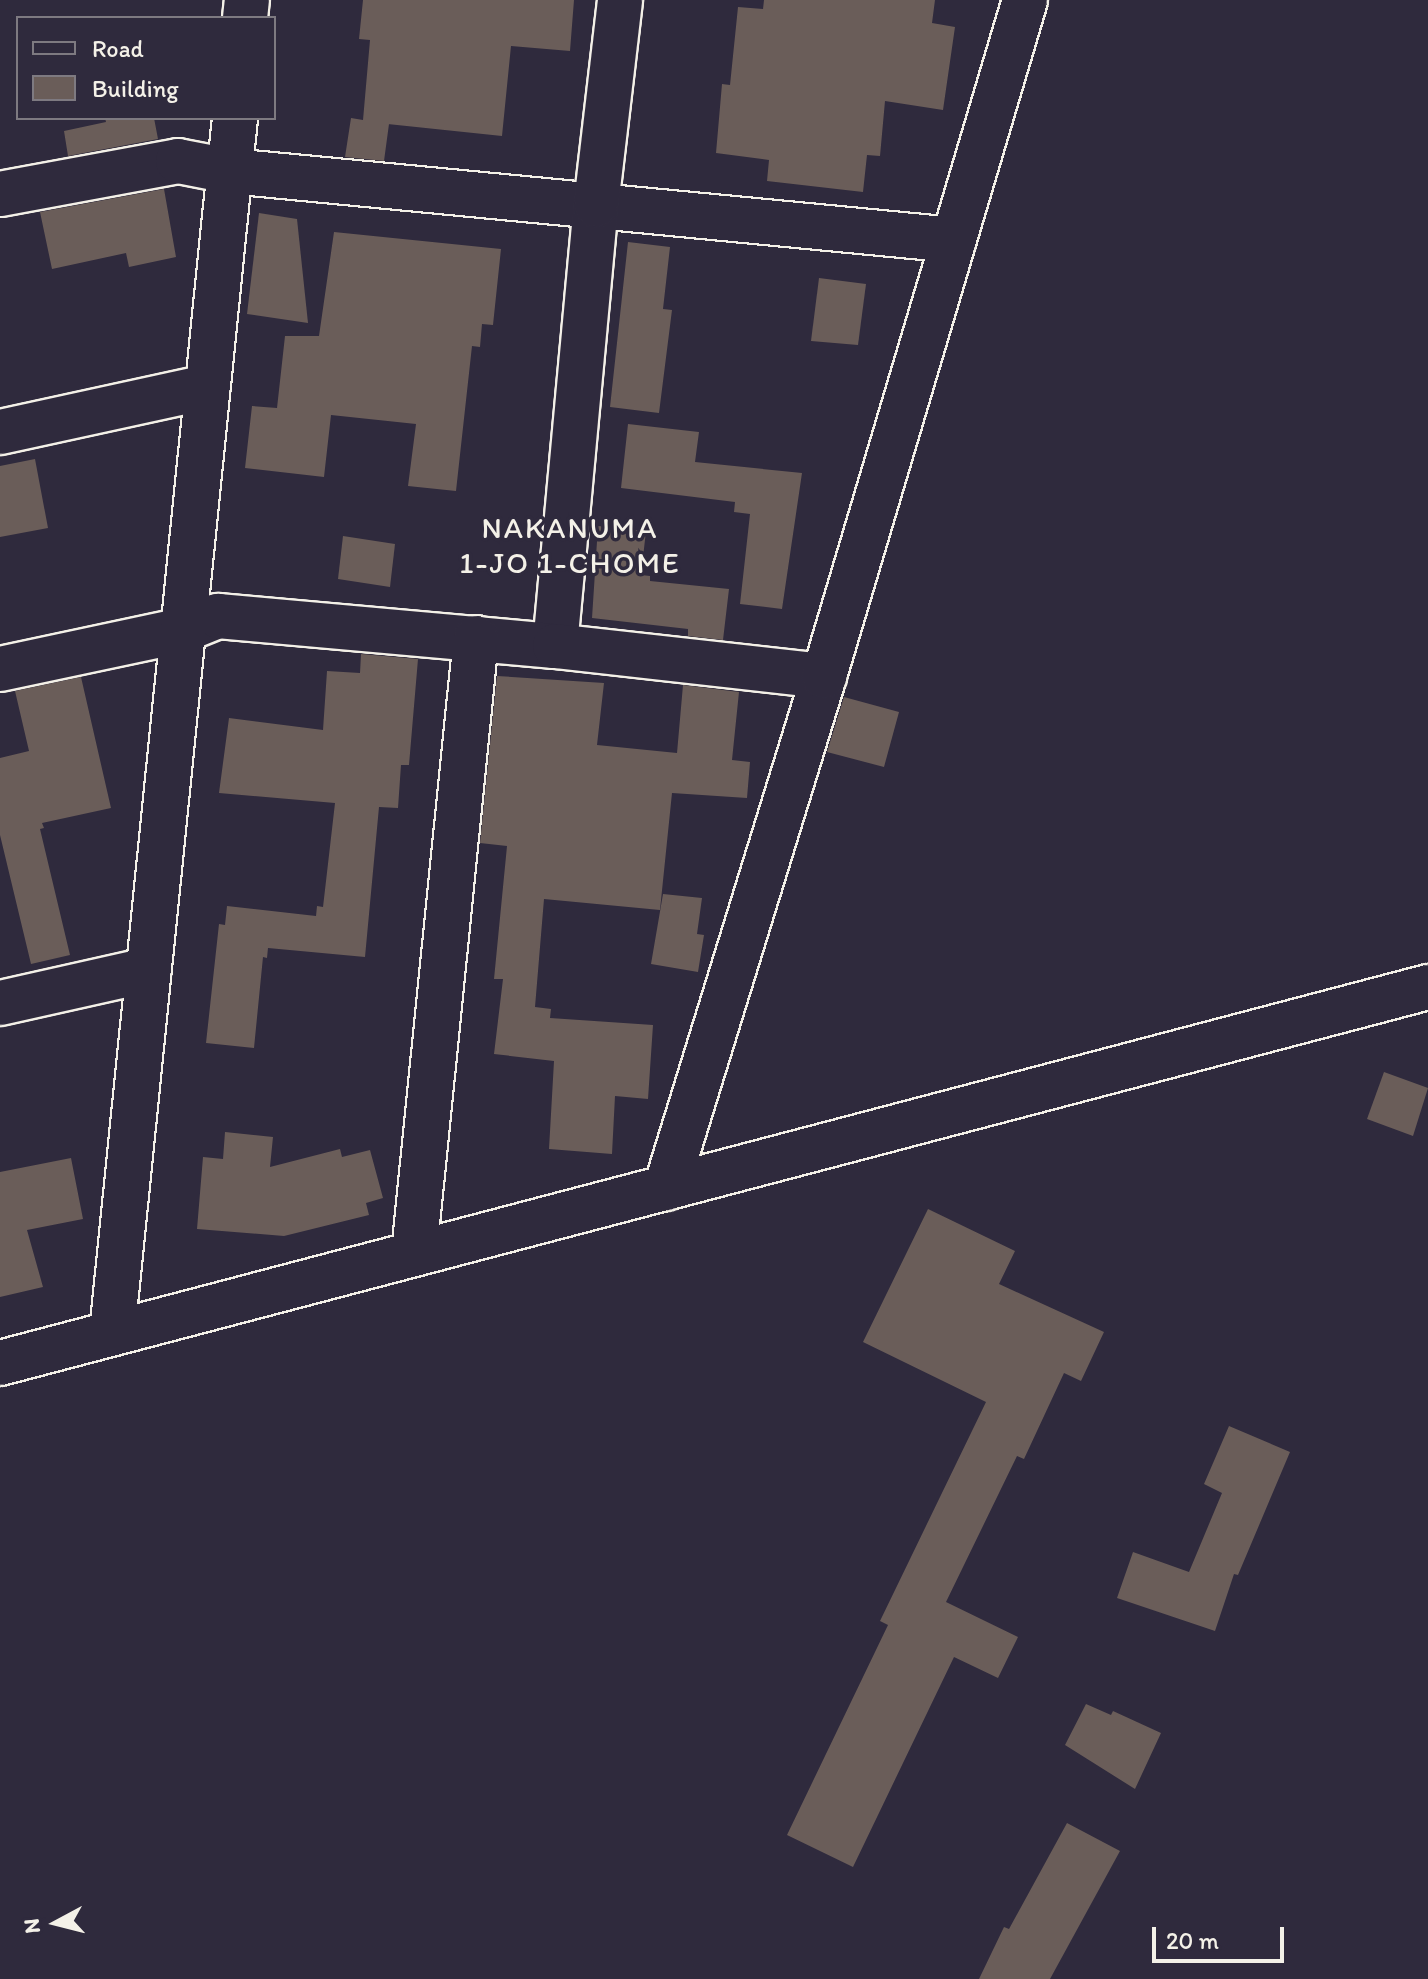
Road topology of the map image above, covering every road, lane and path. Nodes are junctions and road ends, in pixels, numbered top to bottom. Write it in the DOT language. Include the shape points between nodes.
graph roads {
  1 [pos="620,0"];
  2 [pos="1025,0"];
  3 [pos="235,120"];
  4 [pos="230,171"];
  5 [pos="0,194"];
  6 [pos="596,205"];
  7 [pos="954,240"];
  8 [pos="207,387"];
  9 [pos="0,432"];
  10 [pos="183,630"];
  11 [pos="476,638"];
  12 [pos="555,646"];
  13 [pos="0,669"];
  14 [pos="824,676"];
  15 [pos="148,970"];
  16 [pos="1428,987"];
  17 [pos="0,1003"];
  18 [pos="666,1188"];
  19 [pos="414,1253"];
  20 [pos="112,1333"];
  21 [pos="0,1363"];
  1 -- 6 [label="street"];
  2 -- 7 [label="street"];
  3 -- 4 [label="street"];
  4 -- 5 [label="street" via="178,161"];
  4 -- 6 [label="street"];
  4 -- 8 [label="street"];
  6 -- 7 [label="street"];
  6 -- 12 [label="street"];
  7 -- 14 [label="street"];
  8 -- 9 [label="street"];
  8 -- 10 [label="street"];
  10 -- 11 [label="street" via="218,616"];
  10 -- 13 [label="street"];
  10 -- 15 [label="street"];
  11 -- 12 [label="street"];
  11 -- 19 [label="street"];
  12 -- 14 [label="street"];
  14 -- 18 [label="street"];
  15 -- 17 [label="street"];
  15 -- 20 [label="street"];
  16 -- 18 [label="street"];
  18 -- 19 [label="street"];
  19 -- 20 [label="street"];
  20 -- 21 [label="street"];
}
